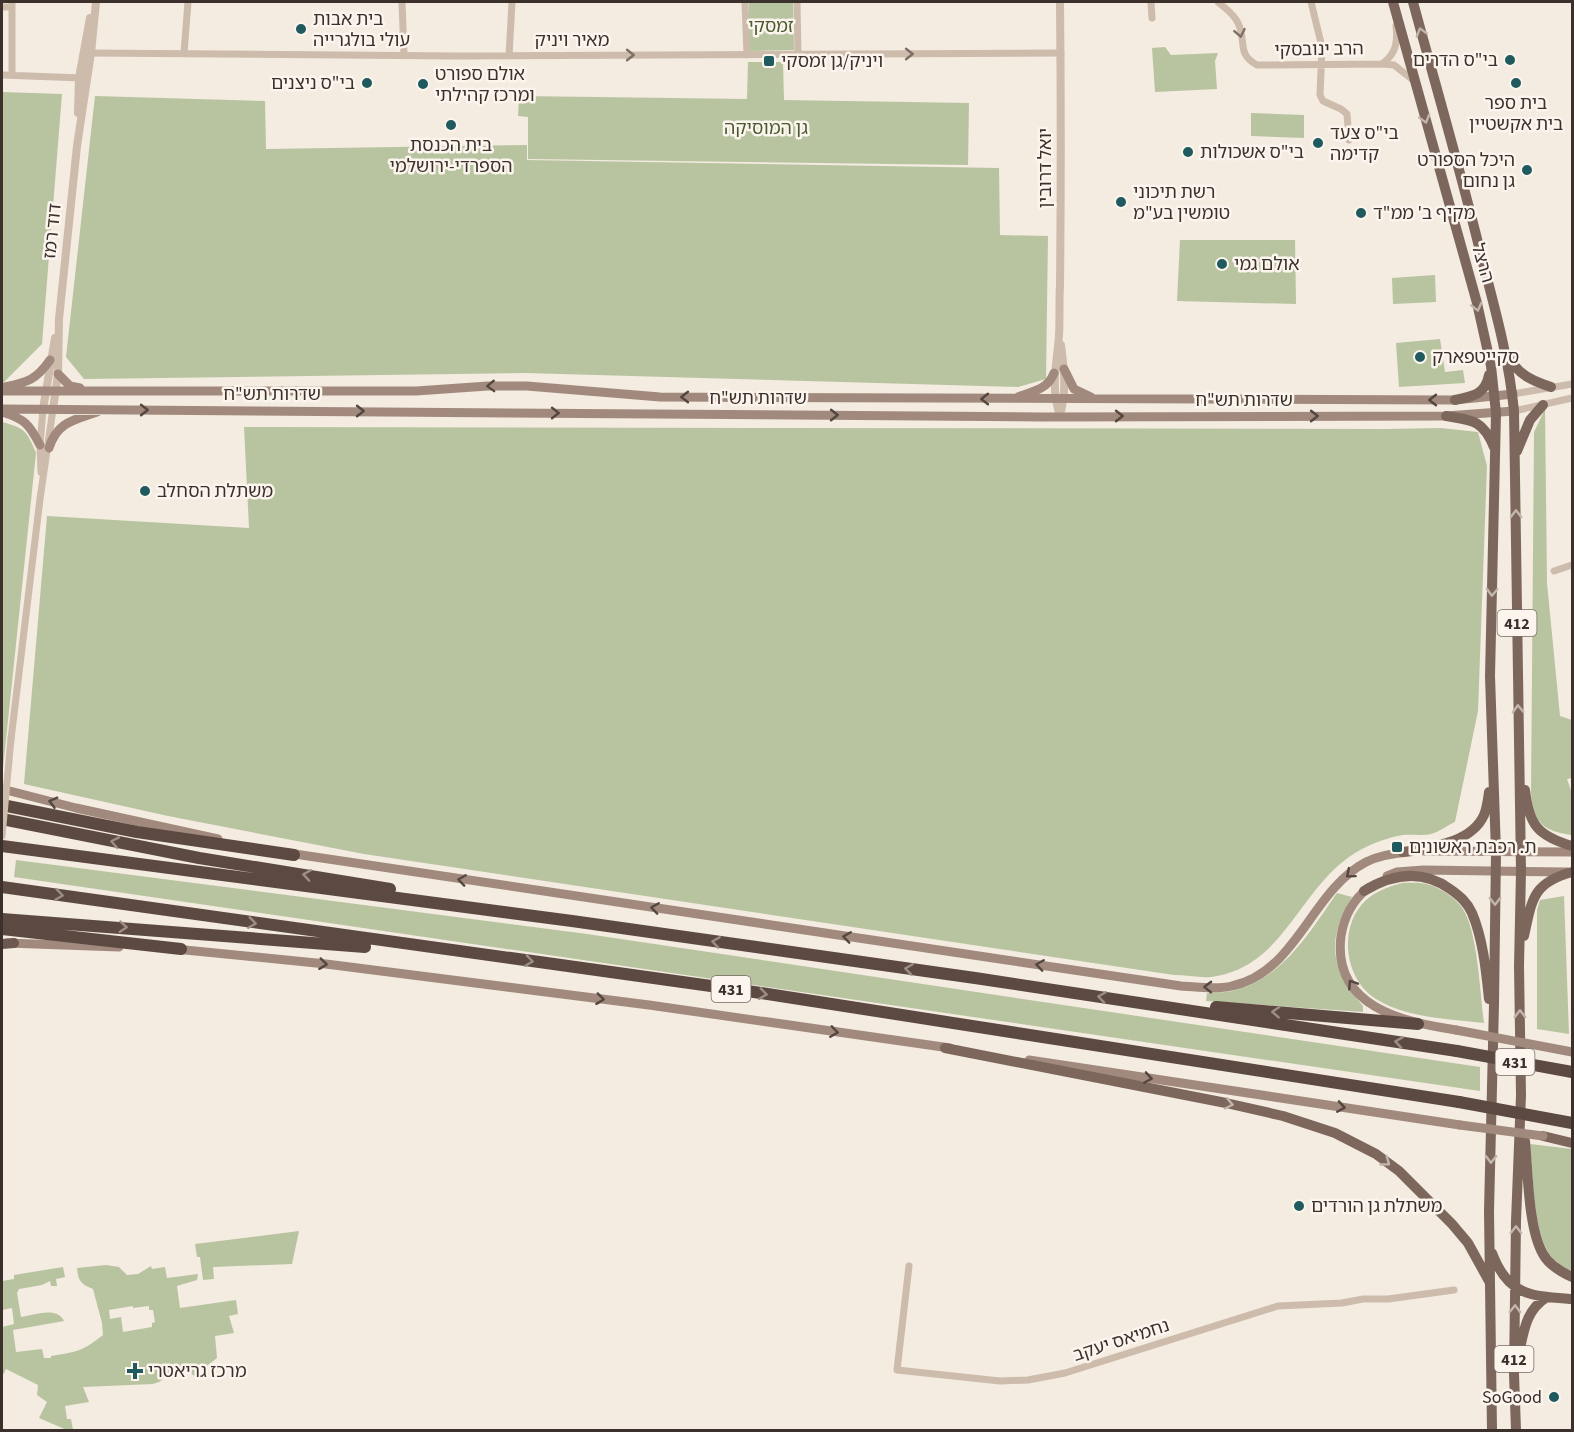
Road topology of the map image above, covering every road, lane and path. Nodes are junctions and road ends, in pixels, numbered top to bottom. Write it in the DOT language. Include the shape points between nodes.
graph roads {
  1 [pos="94,2"];
  2 [pos="188,2"];
  3 [pos="402,2"];
  4 [pos="512,2"];
  5 [pos="745,2"];
  6 [pos="797,2"];
  7 [pos="1060,2"];
  8 [pos="1151,2"];
  9 [pos="1218,2"];
  10 [pos="1311,2"];
  11 [pos="1413,2"];
  12 [pos="1393,3"];
  13 [pos="12,4"];
  14 [pos="2,7"];
  15 [pos="1152,18"];
  16 [pos="87,53"];
  17 [pos="184,53"];
  18 [pos="1061,53"];
  19 [pos="798,54"];
  20 [pos="404,55"];
  21 [pos="747,55"];
  22 [pos="509,56"];
  23 [pos="1323,63"];
  24 [pos="1382,63"];
  25 [pos="2,75"];
  26 [pos="12,75"];
  27 [pos="83,78"];
  28 [pos="1415,81"];
  29 [pos="1349,140"];
  30 [pos="59,319"];
  31 [pos="1059,336"];
  32 [pos="1505,350"];
  33 [pos="50,360"];
  34 [pos="1491,366"];
  35 [pos="1064,369"];
  36 [pos="1054,373"];
  37 [pos="58,374"];
  38 [pos="1572,384"];
  39 [pos="1551,387"];
  40 [pos="2,389"];
  41 [pos="51,391"];
  42 [pos="91,391"];
  43 [pos="1513,394"];
  44 [pos="1494,397"];
  45 [pos="1572,398"];
  46 [pos="1012,399"];
  47 [pos="1054,399"];
  48 [pos="1065,399"];
  49 [pos="1102,400"];
  50 [pos="1455,400"];
  51 [pos="1543,405"];
  52 [pos="48,409"];
  53 [pos="104,409"];
  54 [pos="2,410"];
  55 [pos="1514,411"];
  56 [pos="1496,413"];
  57 [pos="1060,416"];
  58 [pos="1446,416"];
  59 [pos="44,446"];
  60 [pos="1495,450"];
  61 [pos="1516,454"];
  62 [pos="1572,565"];
  63 [pos="1554,571"];
  64 [pos="1518,738"];
  65 [pos="1493,759"];
  66 [pos="2,789"];
  67 [pos="2,805"];
  68 [pos="2,819"];
  69 [pos="2,836"];
  70 [pos="2,846"];
  71 [pos="1572,846"];
  72 [pos="1403,852"];
  73 [pos="1496,852"];
  74 [pos="1520,852"];
  75 [pos="1572,852"];
  76 [pos="294,855"];
  77 [pos="1495,871"];
  78 [pos="1521,872"];
  79 [pos="1572,872"];
  80 [pos="2,887"];
  81 [pos="1364,891"];
  82 [pos="2,919"];
  83 [pos="572,921"];
  84 [pos="2,929"];
  85 [pos="2,943"];
  86 [pos="14,943"];
  87 [pos="181,949"];
  88 [pos="497,957"];
  89 [pos="1519,966"];
  90 [pos="1126,1001"];
  91 [pos="1418,1024"];
  92 [pos="1493,1045"];
  93 [pos="945,1048"];
  94 [pos="1572,1052"];
  95 [pos="1572,1072"];
  96 [pos="1521,1095"];
  97 [pos="1572,1123"];
  98 [pos="1543,1136"];
  99 [pos="1572,1142"];
  100 [pos="1490,1247"];
  101 [pos="909,1266"];
  102 [pos="1572,1277"];
  103 [pos="1490,1284"];
  104 [pos="1516,1288"];
  105 [pos="1454,1290"];
  106 [pos="1547,1297"];
  107 [pos="1572,1299"];
  108 [pos="1514,1374"];
  109 [pos="1492,1431"];
  110 [pos="1515,1431"];
  1 -- 16 [label="street, דוד רמז"];
  2 -- 17 [label="street"];
  3 -- 20 [label="street"];
  4 -- 22 [label="street"];
  5 -- 21 [label="street"];
  6 -- 19 [label="street"];
  7 -- 18 [label="street, יואל דרובין"];
  8 -- 15 [label="street"];
  9 -- 23 [label="street, הרב ינובסקי, one-way" via="1239,25 1247,60 1257,65"];
  10 -- 23 [label="street"];
  32 -- 11 [label="main road, הרצל / 412, one-way"];
  12 -- 24 [label="street, הרב ינובסקי" via="1396,43 1393,56"];
  12 -- 28 [label="main road, הרצל / 412"];
  13 -- 14 [label="street"];
  13 -- 26 [label="street"];
  16 -- 17 [label="street, מאיר ויניק"];
  16 -- 27 [label="street, דוד רמז"];
  17 -- 20 [label="street, מאיר ויניק"];
  19 -- 18 [label="street, מאיר ויניק, one-way"];
  18 -- 31 [label="street, יואל דרובין"];
  19 -- 21 [label="street, מאיר ויניק"];
  20 -- 22 [label="street, מאיר ויניק"];
  22 -- 21 [label="street, מאיר ויניק, one-way"];
  23 -- 24 [label="street, הרב ינובסקי"];
  23 -- 29 [label="street" via="1320,94 1323,101 1347,114"];
  24 -- 28 [label="street, הרב ינובסקי" via="1394,65"];
  25 -- 26 [label="street"];
  26 -- 27 [label="street"];
  27 -- 30 [label="street, דוד רמז"];
  28 -- 34 [label="main road, הרצל / 412, one-way"];
  30 -- 33 [label="street, דוד רמז"];
  30 -- 37 [label="street, דוד רמז"];
  31 -- 35 [label="street, יואל דרובין"];
  31 -- 36 [label="street, יואל דרובין"];
  32 -- 39 [label="main road" via="1514,368 1534,382"];
  32 -- 43 [label="main road, הרצל / 412"];
  33 -- 40 [label="main road" via="28,382"];
  33 -- 41 [label="street, דוד רמז"];
  34 -- 44 [label="main road, הרצל / 412"];
  34 -- 50 [label="main road" via="1485,388"];
  35 -- 48 [label="street, יואל דרובין"];
  35 -- 49 [label="main road" via="1074,389"];
  36 -- 46 [label="main road" via="1045,386"];
  36 -- 47 [label="street, יואל דרובין"];
  37 -- 41 [label="street, דוד רמז"];
  37 -- 42 [label="main road" via="70,386"];
  38 -- 39 [label="street"];
  39 -- 43 [label="street"];
  40 -- 41 [label="main road, שדרות תש\"ח"];
  41 -- 42 [label="main road, שדרות תש\"ח"];
  41 -- 52 [label="street, דוד רמז"];
  46 -- 42 [label="main road, שדרות תש\"ח, one-way" via="660,397 527,386 416,391"];
  43 -- 44 [label="main road, שדרות תש\"ח"];
  43 -- 55 [label="main road, 412"];
  44 -- 50 [label="main road, שדרות תש\"ח"];
  44 -- 56 [label="main road, 412"];
  45 -- 51 [label="street"];
  46 -- 47 [label="main road, שדרות תש\"ח"];
  47 -- 48 [label="main road, שדרות תש\"ח"];
  47 -- 57 [label="street, יואל דרובין"];
  48 -- 49 [label="main road, שדרות תש\"ח"];
  48 -- 57 [label="street, יואל דרובין"];
  50 -- 49 [label="main road, שדרות תש\"ח, one-way"];
  51 -- 55 [label="street"];
  51 -- 61 [label="main road" via="1530,420"];
  52 -- 53 [label="main road, שדרות תש\"ח"];
  52 -- 54 [label="main road, שדרות תש\"ח"];
  52 -- 59 [label="street, דוד רמז"];
  53 -- 57 [label="main road, שדרות תש\"ח, one-way"];
  53 -- 59 [label="main road" via="64,424"];
  54 -- 59 [label="main road" via="30,426"];
  55 -- 56 [label="main road, שדרות תש\"ח"];
  55 -- 61 [label="main road, 412"];
  56 -- 58 [label="main road, שדרות תש\"ח"];
  56 -- 60 [label="main road, 412"];
  57 -- 58 [label="main road, שדרות תש\"ח, one-way"];
  58 -- 60 [label="main road" via="1482,425"];
  59 -- 69 [label="street, דוד רמז, bridge"];
  60 -- 65 [label="main road, 412, one-way" via="1490,676"];
  64 -- 61 [label="main road, 412, one-way"];
  62 -- 63 [label="street"];
  64 -- 71 [label="main road" via="1532,821 1545,834"];
  64 -- 74 [label="main road, 412"];
  65 -- 72 [label="main road" via="1486,807 1479,824 1445,844"];
  65 -- 73 [label="main road, 412"];
  76 -- 66 [label="main road, one-way"];
  67 -- 76 [label="highway" via="137,832"];
  83 -- 68 [label="highway, one-way" via="199,858"];
  70 -- 83 [label="highway, 431"];
  72 -- 73 [label="main road"];
  72 -- 76 [label="main road, one-way" via="1363,863 1351,873 1292,945 1265,971 1243,983 1208,988"];
  73 -- 74 [label="main road"];
  73 -- 77 [label="main road, 412"];
  74 -- 75 [label="main road"];
  74 -- 78 [label="main road, 412"];
  77 -- 78 [label="main road"];
  77 -- 81 [label="main road" via="1410,870 1382,878"];
  77 -- 92 [label="main road, 412, one-way"];
  78 -- 79 [label="main road"];
  78 -- 89 [label="main road, 412"];
  79 -- 89 [label="main road" via="1547,881 1535,896"];
  80 -- 88 [label="highway, 431, one-way"];
  91 -- 81 [label="main road, one-way" via="1373,1006 1356,991 1346,974 1342,930 1352,906"];
  81 -- 92 [label="main road" via="1405,875 1442,883 1464,900 1472,912 1481,945"];
  82 -- 88 [label="highway, one-way"];
  90 -- 83 [label="highway, 431, one-way"];
  84 -- 87 [label="highway"];
  85 -- 86 [label="highway"];
  86 -- 87 [label="main road"];
  87 -- 93 [label="main road, one-way" via="603,999"];
  88 -- 97 [label="highway, 431, one-way, bridge" via="761,993"];
  96 -- 89 [label="main road, 412, one-way"];
  91 -- 90 [label="highway, one-way"];
  95 -- 90 [label="highway, 431, one-way, bridge"];
  91 -- 94 [label="main road, bridge"];
  92 -- 100 [label="main road, 412, one-way"];
  93 -- 98 [label="main road, one-way, bridge"];
  93 -- 103 [label="main road, one-way" via="1245,1107 1335,1133 1376,1154 1415,1186 1468,1243"];
  96 -- 102 [label="main road" via="1529,1191 1539,1243 1552,1265"];
  104 -- 96 [label="main road, 412, one-way"];
  98 -- 99 [label="main road"];
  100 -- 103 [label="main road, 412"];
  100 -- 104 [label="main road" via="1503,1278"];
  101 -- 105 [label="street, נחמיאס יעקב" via="897,1370 1000,1382 1065,1373 1278,1306"];
  103 -- 109 [label="main road, 412"];
  104 -- 106 [label="main road"];
  108 -- 104 [label="main road, 412, one-way"];
  106 -- 107 [label="main road"];
  106 -- 108 [label="main road" via="1527,1318"];
  108 -- 110 [label="main road, 412"];
}
